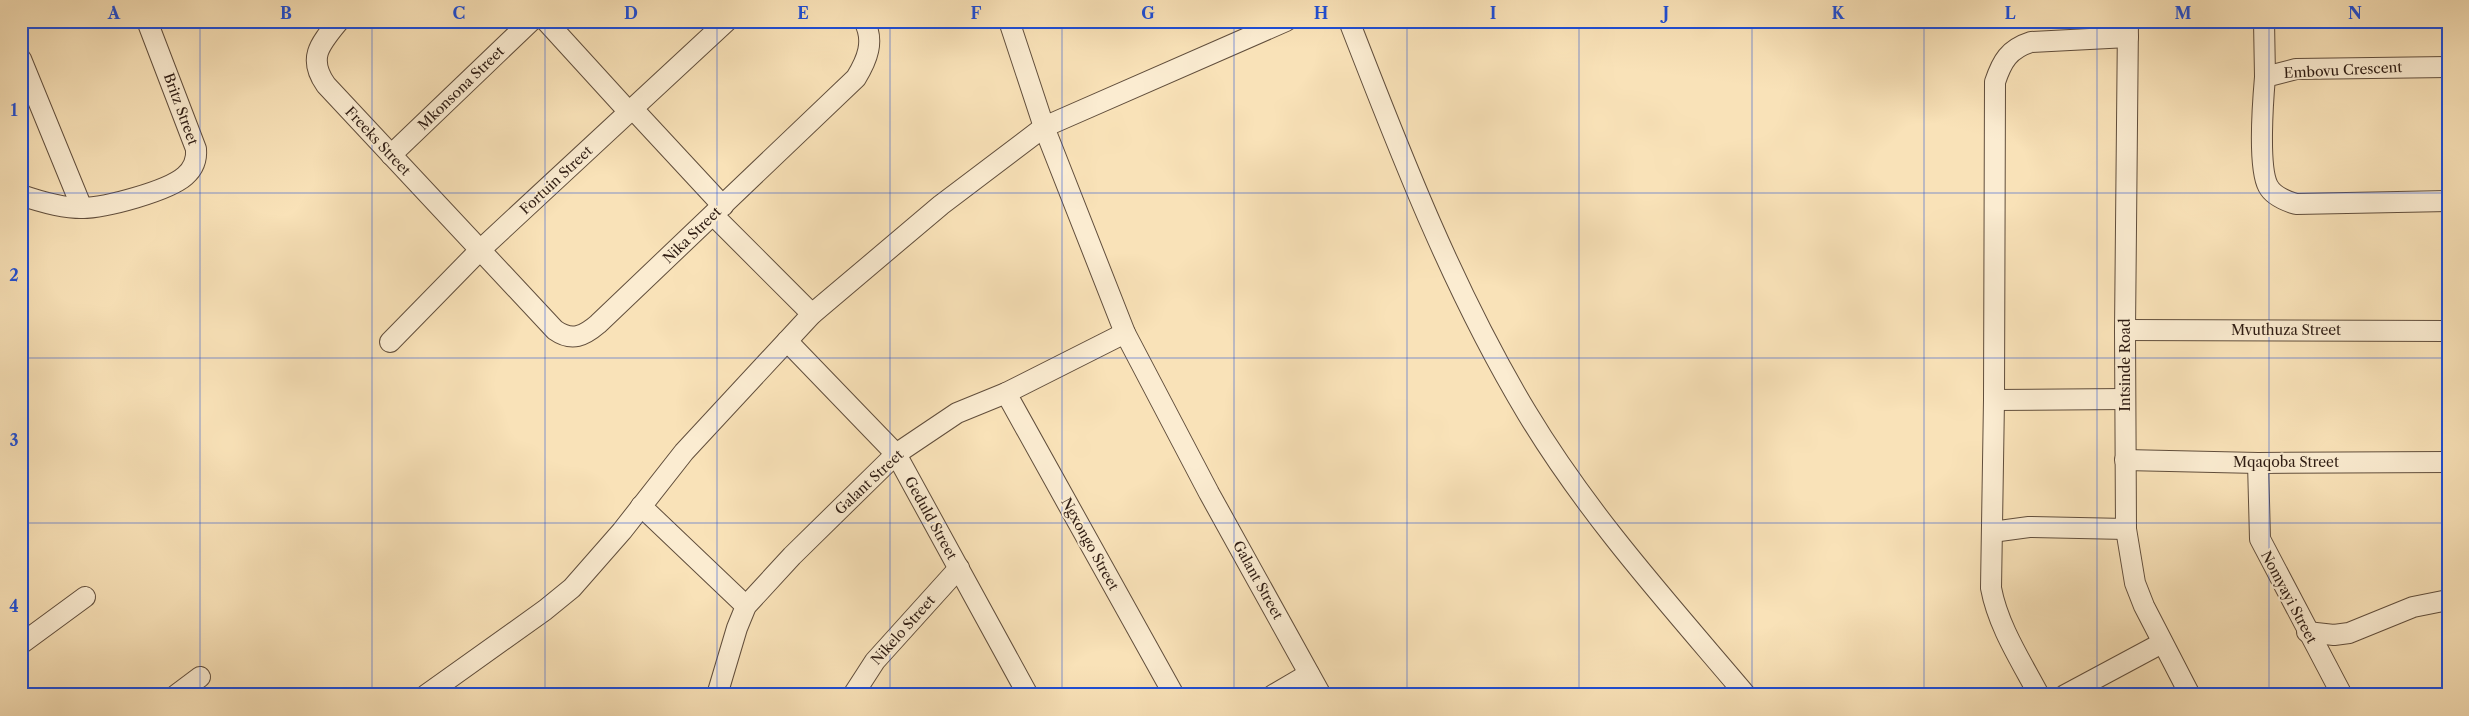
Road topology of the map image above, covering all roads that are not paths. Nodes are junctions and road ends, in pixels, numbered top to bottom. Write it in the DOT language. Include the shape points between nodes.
graph roads {
  1 [pos="147,21"];
  2 [pos="339,21"];
  3 [pos="531,21"];
  4 [pos="546,21"];
  5 [pos="727,21"];
  6 [pos="864,21"];
  7 [pos="1009,21"];
  8 [pos="1286,21"];
  9 [pos="1349,21"];
  10 [pos="2264,21"];
  11 [pos="2128,29"];
  12 [pos="21,60"];
  13 [pos="2448,67"];
  14 [pos="2265,77"];
  15 [pos="631,110"];
  16 [pos="1044,127"];
  17 [pos="391,155"];
  18 [pos="21,196"];
  19 [pos="2448,201"];
  20 [pos="82,208"];
  21 [pos="718,211"];
  22 [pos="479,251"];
  23 [pos="812,314"];
  24 [pos="2125,330"];
  25 [pos="2448,331"];
  26 [pos="1125,333"];
  27 [pos="787,340"];
  28 [pos="390,342"];
  29 [pos="1006,393"];
  30 [pos="2125,399"];
  31 [pos="1994,400"];
  32 [pos="896,454"];
  33 [pos="2125,460"];
  34 [pos="2448,462"];
  35 [pos="2258,463"];
  36 [pos="641,506"];
  37 [pos="2126,529"];
  38 [pos="1992,532"];
  39 [pos="959,568"];
  40 [pos="85,598"];
  41 [pos="2448,600"];
  42 [pos="746,606"];
  43 [pos="2307,632"];
  44 [pos="2162,643"];
  45 [pos="21,644"];
  46 [pos="1309,674"];
  47 [pos="200,677"];
  48 [pos="176,695"];
  49 [pos="426,695"];
  50 [pos="717,695"];
  51 [pos="853,695"];
  52 [pos="1028,695"];
  53 [pos="1174,695"];
  54 [pos="1273,695"];
  55 [pos="1321,695"];
  56 [pos="1746,695"];
  57 [pos="2039,695"];
  58 [pos="2065,695"];
  59 [pos="2190,695"];
  60 [pos="2342,695"];
  1 -- 20 [label="street, Britz Street" via="197,156 190,171 174,183 119,203"];
  2 -- 17 [label="street, Freeks Street" via="325,40 315,65 319,74"];
  3 -- 17 [label="street, Mkonsona Street"];
  4 -- 15 [label="street"];
  5 -- 15 [label="street, Fortuin Street"];
  6 -- 21 [label="street, Nika Street" via="870,46 865,64 856,78"];
  7 -- 16 [label="street, Galant Street"];
  8 -- 16 [label="street"];
  9 -- 56 [label="street" via="1407,170 1474,319 1528,415 1588,503 1659,595"];
  10 -- 14 [label="street"];
  11 -- 24 [label="street, Intsinde Road"];
  11 -- 31 [label="street" via="2031,42 2007,54 2000,66 1994,101"];
  12 -- 20 [label="street"];
  13 -- 14 [label="street, Embovu Crescent" via="2296,69"];
  14 -- 19 [label="street, Embovu Crescent" via="2264,176 2276,195 2296,204"];
  15 -- 21 [label="street"];
  15 -- 22 [label="street, Fortuin Street"];
  16 -- 23 [label="street" via="941,204"];
  16 -- 26 [label="street, Galant Street"];
  17 -- 22 [label="street, Freeks Street"];
  18 -- 20 [label="street, Britz Street" via="53,205"];
  21 -- 22 [label="street, Nika Street" via="598,324 587,333 572,338 555,330"];
  21 -- 23 [label="street"];
  22 -- 28 [label="street, Fortuin Street"];
  23 -- 27 [label="street"];
  24 -- 25 [label="street, Mvuthuza Street"];
  24 -- 30 [label="street, Intsinde Road"];
  26 -- 29 [label="street, Galant Street"];
  26 -- 46 [label="street, Galant Street"];
  27 -- 32 [label="street, Geduld Street"];
  27 -- 36 [label="street" via="684,452"];
  29 -- 32 [label="street, Galant Street" via="957,413"];
  29 -- 53 [label="street, Ngxongo Street"];
  30 -- 31 [label="street"];
  30 -- 33 [label="street, Intsinde Road"];
  31 -- 38 [label="street"];
  32 -- 39 [label="street, Geduld Street"];
  32 -- 42 [label="street, Galant Street"];
  33 -- 35 [label="street, Mqaqoba Street"];
  33 -- 37 [label="street, Intsinde Road"];
  34 -- 35 [label="street, Mqaqoba Street"];
  35 -- 43 [label="street, Nomyayi Street" via="2260,539"];
  36 -- 42 [label="street"];
  36 -- 49 [label="street" via="572,588"];
  37 -- 38 [label="street" via="2029,527"];
  37 -- 44 [label="street, Intsinde Road" via="2135,583"];
  38 -- 57 [label="street" via="1991,588 1994,604"];
  39 -- 51 [label="street, Nikelo Street" via="874,661"];
  39 -- 52 [label="street, Geduld Street"];
  40 -- 45 [label="street"];
  41 -- 43 [label="street" via="2413,607 2349,633"];
  42 -- 50 [label="street, Galant Street"];
  43 -- 60 [label="street, Nomyayi Street"];
  44 -- 58 [label="street"];
  44 -- 59 [label="street, Intsinde Road"];
  46 -- 54 [label="street"];
  46 -- 55 [label="street, Galant Street"];
  47 -- 48 [label="street"];
}
